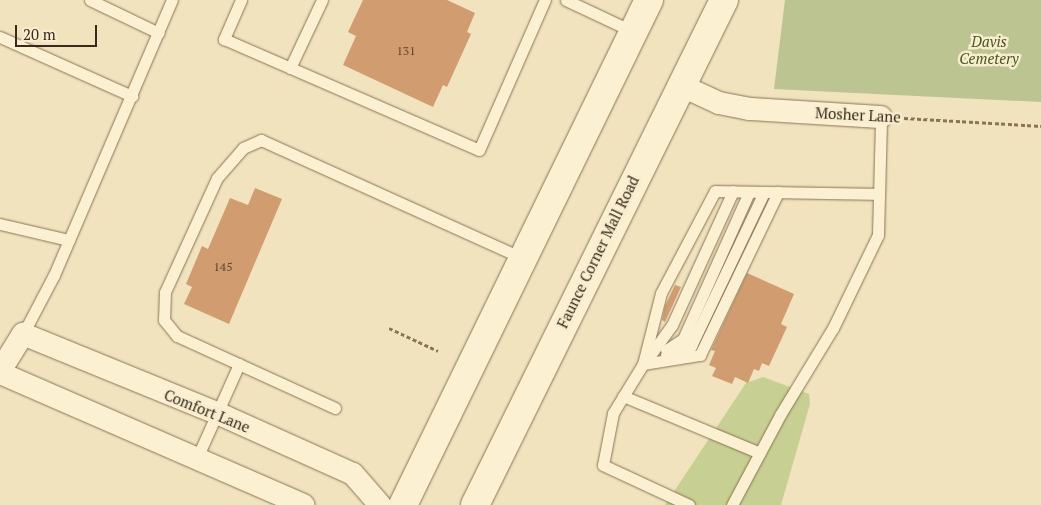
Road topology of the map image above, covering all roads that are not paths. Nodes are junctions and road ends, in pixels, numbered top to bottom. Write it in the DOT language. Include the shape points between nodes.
graph roads {
  1 [pos="172,0"];
  2 [pos="241,0"];
  3 [pos="322,0"];
  4 [pos="545,0"];
  5 [pos="566,0"];
  6 [pos="649,0"];
  7 [pos="724,0"];
  8 [pos="97,2"];
  9 [pos="632,31"];
  10 [pos="159,32"];
  11 [pos="0,37"];
  12 [pos="290,68"];
  13 [pos="680,85"];
  14 [pos="132,96"];
  15 [pos="881,117"];
  16 [pos="733,191"];
  17 [pos="749,192"];
  18 [pos="764,192"];
  19 [pos="778,192"];
  20 [pos="879,194"];
  21 [pos="0,224"];
  22 [pos="69,240"];
  23 [pos="522,258"];
  24 [pos="23,334"];
  25 [pos="239,364"];
  26 [pos="643,364"];
  27 [pos="0,372"];
  28 [pos="623,396"];
  29 [pos="335,408"];
  30 [pos="217,413"];
  31 [pos="760,453"];
  32 [pos="197,458"];
  33 [pos="304,505"];
  34 [pos="380,505"];
  35 [pos="403,505"];
  36 [pos="475,505"];
  37 [pos="689,505"];
  38 [pos="732,505"];
  1 -- 10 [label="lane"];
  2 -- 12 [label="lane" via="224,40"];
  3 -- 12 [label="lane"];
  4 -- 12 [label="lane" via="479,150"];
  5 -- 9 [label="lane"];
  6 -- 9 [label="main road"];
  7 -- 13 [label="main road, Faunce Corner Mall Road"];
  8 -- 10 [label="lane"];
  9 -- 23 [label="main road"];
  10 -- 14 [label="lane"];
  11 -- 14 [label="lane"];
  13 -- 15 [label="street, Mosher Lane" via="719,103 750,109"];
  13 -- 36 [label="main road, Faunce Corner Mall Road"];
  14 -- 22 [label="lane"];
  15 -- 20 [label="lane"];
  16 -- 17 [label="lane"];
  16 -- 26 [label="lane" via="672,325"];
  16 -- 26 [label="lane" via="715,191 662,293"];
  17 -- 18 [label="lane"];
  17 -- 26 [label="lane" via="683,339"];
  18 -- 19 [label="lane"];
  18 -- 26 [label="lane" via="691,346"];
  19 -- 20 [label="lane"];
  19 -- 26 [label="lane" via="700,355"];
  20 -- 31 [label="lane" via="878,235 832,328"];
  21 -- 22 [label="lane"];
  22 -- 24 [label="lane"];
  23 -- 25 [label="lane" via="261,140 243,148 221,172 163,302 164,320 177,336"];
  23 -- 35 [label="main road"];
  24 -- 27 [label="street"];
  24 -- 30 [label="street, Comfort Lane"];
  25 -- 29 [label="lane"];
  25 -- 30 [label="lane"];
  26 -- 28 [label="lane"];
  27 -- 32 [label="street"];
  28 -- 31 [label="lane"];
  28 -- 37 [label="lane" via="613,413 603,465"];
  30 -- 32 [label="lane"];
  30 -- 34 [label="street, Comfort Lane" via="353,474"];
  31 -- 38 [label="lane"];
  32 -- 33 [label="street"];
}
